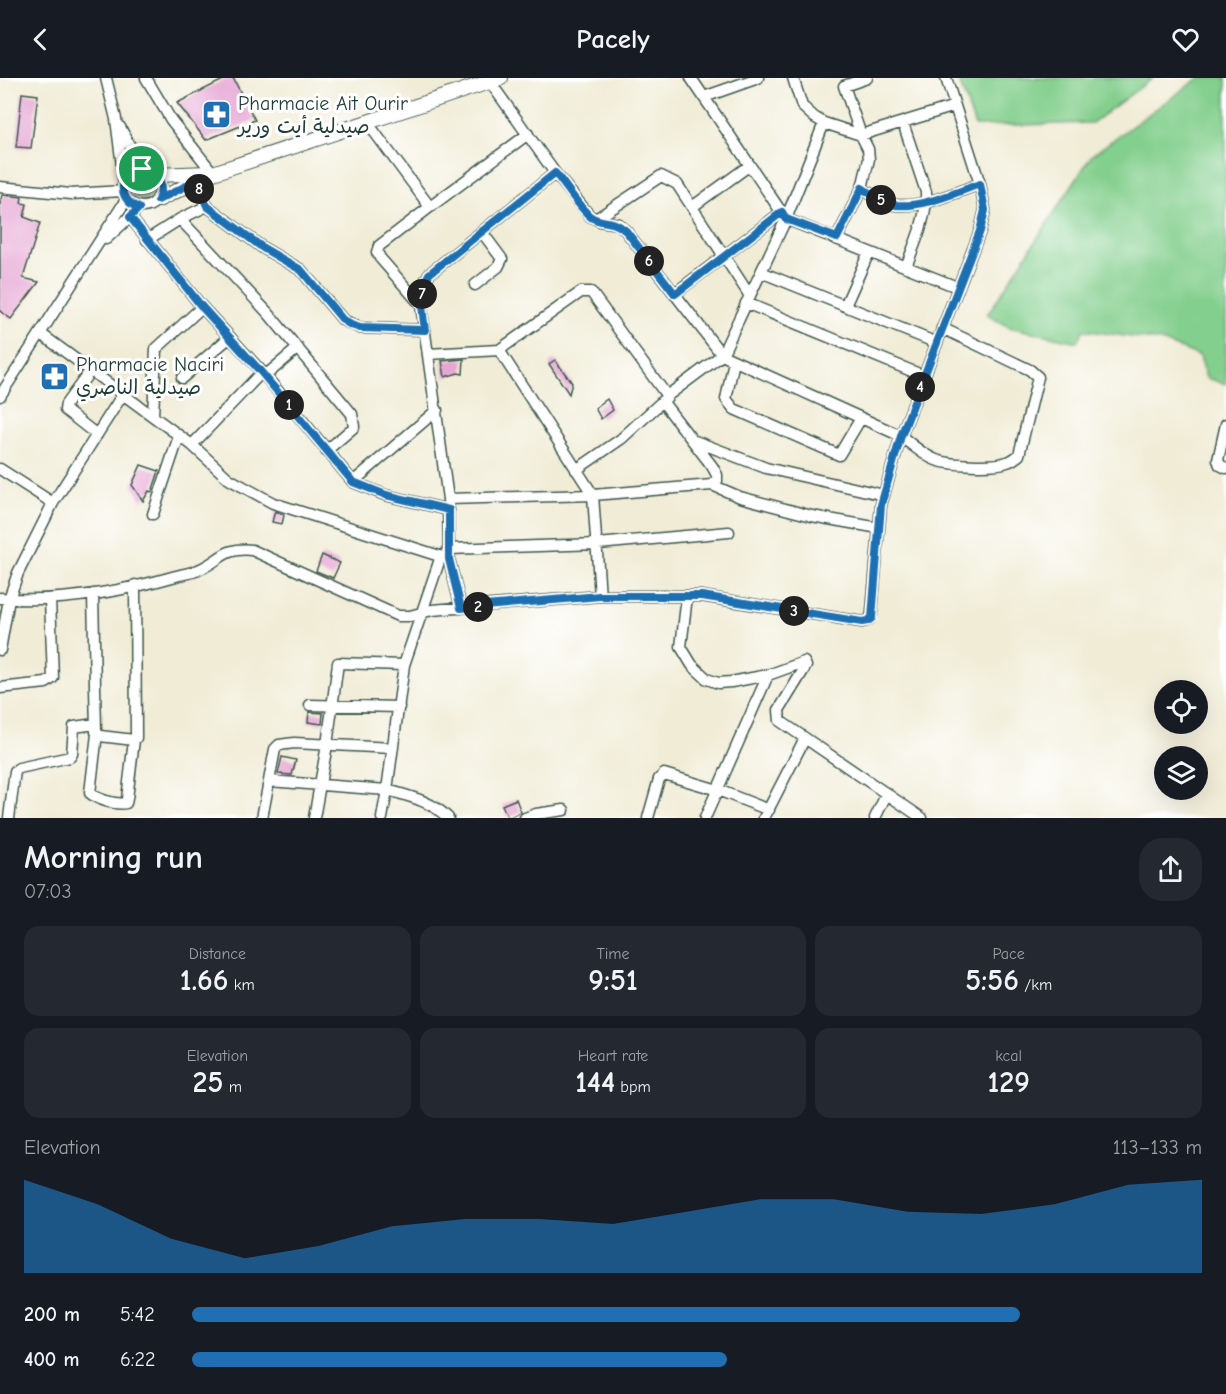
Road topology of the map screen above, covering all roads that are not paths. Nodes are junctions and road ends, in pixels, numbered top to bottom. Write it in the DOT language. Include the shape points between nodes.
graph roads {
  1 [pos="106,78"];
  2 [pos="146,78"];
  3 [pos="691,78"];
  4 [pos="758,78"];
  5 [pos="794,78"];
  6 [pos="867,78"];
  7 [pos="946,78"];
  8 [pos="495,80"];
  9 [pos="704,97"];
  10 [pos="955,106"];
  11 [pos="116,119"];
  12 [pos="368,122"];
  13 [pos="824,123"];
  14 [pos="903,123"];
  15 [pos="528,134"];
  16 [pos="861,135"];
  17 [pos="750,165"];
  18 [pos="142,169"];
  19 [pos="213,173"];
  20 [pos="555,173"];
  21 [pos="156,175"];
  22 [pos="196,181"];
  23 [pos="980,184"];
  24 [pos="0,187"];
  25 [pos="862,188"];
  26 [pos="124,191"];
  27 [pos="158,200"];
  28 [pos="926,202"];
  29 [pos="207,206"];
  30 [pos="430,207"];
  31 [pos="692,207"];
  32 [pos="139,208"];
  33 [pos="784,216"];
  34 [pos="130,217"];
  35 [pos="180,219"];
  36 [pos="596,219"];
  37 [pos="482,232"];
  38 [pos="837,238"];
  39 [pos="147,240"];
  40 [pos="94,249"];
  41 [pos="869,252"];
  42 [pos="724,256"];
  43 [pos="906,267"];
  44 [pos="761,272"];
  45 [pos="475,285"];
  46 [pos="957,287"];
  47 [pos="675,294"];
  48 [pos="748,300"];
  49 [pos="421,304"];
  50 [pos="845,306"];
  51 [pos="202,307"];
  52 [pos="942,328"];
  53 [pos="425,330"];
  54 [pos="41,334"];
  55 [pos="230,337"];
  56 [pos="937,343"];
  57 [pos="298,348"];
  58 [pos="499,350"];
  59 [pos="428,354"];
  60 [pos="722,355"];
  61 [pos="734,361"];
  62 [pos="91,370"];
  63 [pos="263,374"];
  64 [pos="924,376"];
  65 [pos="182,378"];
  66 [pos="123,394"];
  67 [pos="0,396"];
  68 [pos="664,399"];
  69 [pos="437,410"];
  70 [pos="153,416"];
  71 [pos="861,418"];
  72 [pos="1226,424"];
  73 [pos="97,435"];
  74 [pos="179,436"];
  75 [pos="901,436"];
  76 [pos="692,440"];
  77 [pos="192,445"];
  78 [pos="327,451"];
  79 [pos="1226,468"];
  80 [pos="0,469"];
  81 [pos="576,470"];
  82 [pos="353,482"];
  83 [pos="712,485"];
  84 [pos="593,495"];
  85 [pos="884,495"];
  86 [pos="53,503"];
  87 [pos="449,504"];
  88 [pos="153,514"];
  89 [pos="879,528"];
  90 [pos="729,532"];
  91 [pos="598,544"];
  92 [pos="446,555"];
  93 [pos="135,585"];
  94 [pos="93,594"];
  95 [pos="600,596"];
  96 [pos="687,596"];
  97 [pos="4,598"];
  98 [pos="50,599"];
  99 [pos="461,608"];
  100 [pos="422,612"];
  101 [pos="0,650"];
  102 [pos="404,665"];
  103 [pos="768,675"];
  104 [pos="0,688"];
  105 [pos="310,705"];
  106 [pos="333,706"];
  107 [pos="399,707"];
  108 [pos="96,729"];
  109 [pos="805,738"];
  110 [pos="134,740"];
  111 [pos="327,745"];
  112 [pos="393,748"];
  113 [pos="269,781"];
  114 [pos="320,785"];
  115 [pos="387,790"];
  116 [pos="718,790"];
  117 [pos="887,793"];
  118 [pos="564,810"];
  119 [pos="766,814"];
  120 [pos="9,818"];
  121 [pos="262,818"];
  122 [pos="314,818"];
  123 [pos="382,818"];
  124 [pos="448,818"];
  125 [pos="525,818"];
  126 [pos="648,818"];
  127 [pos="705,818"];
  128 [pos="874,818"];
  129 [pos="922,818"];
  1 -- 11 [label="street"];
  2 -- 19 [label="street" via="171,120"];
  3 -- 9 [label="street"];
  4 -- 9 [label="street"];
  5 -- 13 [label="street" via="802,106"];
  6 -- 16 [label="street" via="844,86"];
  7 -- 10 [label="street"];
  8 -- 12 [label="main road"];
  8 -- 15 [label="street"];
  9 -- 17 [label="street"];
  10 -- 14 [label="street"];
  10 -- 23 [label="street"];
  11 -- 18 [label="street"];
  11 -- 26 [label="street"];
  12 -- 19 [label="main road"];
  12 -- 30 [label="street"];
  13 -- 16 [label="street"];
  13 -- 33 [label="street"];
  14 -- 16 [label="street"];
  14 -- 28 [label="street"];
  15 -- 20 [label="street"];
  15 -- 30 [label="street"];
  16 -- 25 [label="street" via="869,159"];
  17 -- 31 [label="street"];
  17 -- 33 [label="street"];
  18 -- 21 [label="street"];
  18 -- 26 [label="street" via="131,172"];
  19 -- 21 [label="main road"];
  19 -- 22 [label="main road"];
  20 -- 36 [label="street"];
  20 -- 37 [label="street"];
  21 -- 27 [label="street" via="162,187"];
  22 -- 27 [label="main road"];
  22 -- 29 [label="street"];
  23 -- 28 [label="street"];
  23 -- 46 [label="street" via="985,210"];
  24 -- 26 [label="street" via="70,194"];
  25 -- 28 [label="street" via="897,205"];
  25 -- 38 [label="street"];
  26 -- 32 [label="street" via="132,205"];
  26 -- 40 [label="street"];
  27 -- 32 [label="street" via="150,207"];
  28 -- 43 [label="street"];
  29 -- 35 [label="street"];
  29 -- 53 [label="street" via="263,248 301,270 351,325"];
  30 -- 49 [label="street" via="379,246 377,252"];
  31 -- 36 [label="street" via="677,184 661,176"];
  31 -- 42 [label="street"];
  32 -- 34 [label="street"];
  33 -- 38 [label="street"];
  33 -- 42 [label="street"];
  33 -- 44 [label="street"];
  34 -- 39 [label="street"];
  34 -- 40 [label="street"];
  35 -- 39 [label="street"];
  35 -- 57 [label="street"];
  36 -- 47 [label="street" via="619,224"];
  37 -- 45 [label="street" via="502,259"];
  37 -- 49 [label="street" via="429,274"];
  38 -- 41 [label="street"];
  39 -- 51 [label="street"];
  40 -- 54 [label="street"];
  41 -- 43 [label="street"];
  41 -- 50 [label="street"];
  42 -- 47 [label="street"];
  42 -- 48 [label="street"];
  43 -- 46 [label="street"];
  44 -- 48 [label="street"];
  44 -- 50 [label="street"];
  46 -- 52 [label="street"];
  47 -- 60 [label="street"];
  48 -- 60 [label="street"];
  48 -- 64 [label="street"];
  49 -- 53 [label="street"];
  50 -- 56 [label="street"];
  51 -- 55 [label="street"];
  51 -- 70 [label="street" via="156,349"];
  52 -- 56 [label="street"];
  52 -- 75 [label="street" via="1038,377 1019,454 1005,463 956,464 936,460"];
  53 -- 59 [label="street"];
  54 -- 62 [label="street"];
  54 -- 67 [label="street"];
  55 -- 63 [label="street"];
  55 -- 65 [label="street"];
  56 -- 64 [label="street"];
  57 -- 63 [label="street"];
  57 -- 78 [label="street" via="355,421 354,427"];
  58 -- 59 [label="street"];
  58 -- 68 [label="street" via="581,292 591,292"];
  58 -- 81 [label="street"];
  59 -- 69 [label="street"];
  60 -- 61 [label="street"];
  60 -- 68 [label="street"];
  61 -- 71 [label="street"];
  61 -- 71 [label="street" via="726,399 745,414 839,455"];
  62 -- 66 [label="street"];
  62 -- 73 [label="street" via="65,410"];
  63 -- 77 [label="street"];
  63 -- 78 [label="street"];
  64 -- 75 [label="street"];
  66 -- 70 [label="street"];
  66 -- 73 [label="street"];
  68 -- 76 [label="street"];
  68 -- 81 [label="street" via="621,439"];
  69 -- 82 [label="street"];
  69 -- 87 [label="street"];
  70 -- 74 [label="street"];
  71 -- 75 [label="street"];
  72 -- 79 [label="street" via="1218,460"];
  73 -- 86 [label="street"];
  74 -- 77 [label="street"];
  74 -- 88 [label="street"];
  75 -- 85 [label="street"];
  76 -- 83 [label="street" via="717,475"];
  76 -- 85 [label="street" via="766,468"];
  77 -- 92 [label="street" via="229,479 273,503"];
  78 -- 82 [label="street"];
  80 -- 86 [label="street"];
  81 -- 84 [label="street"];
  82 -- 87 [label="street" via="386,495"];
  83 -- 84 [label="street"];
  83 -- 89 [label="street" via="740,497 812,516"];
  84 -- 87 [label="street"];
  84 -- 91 [label="street"];
  85 -- 89 [label="street"];
  86 -- 97 [label="street"];
  87 -- 92 [label="street"];
  89 -- 96 [label="street" via="872,618 868,621"];
  90 -- 91 [label="street"];
  91 -- 92 [label="street"];
  91 -- 95 [label="street"];
  92 -- 99 [label="street"];
  92 -- 100 [label="street"];
  93 -- 94 [label="street"];
  93 -- 100 [label="street" via="199,570 236,548 252,550 399,616"];
  93 -- 110 [label="street"];
  94 -- 98 [label="street"];
  94 -- 108 [label="street"];
  95 -- 96 [label="street"];
  95 -- 99 [label="street"];
  96 -- 103 [label="street" via="681,646 692,665 718,683"];
  97 -- 98 [label="street"];
  97 -- 101 [label="street"];
  98 -- 104 [label="street" via="53,678 46,683"];
  99 -- 100 [label="street"];
  100 -- 102 [label="street"];
  102 -- 106 [label="street" via="338,663"];
  102 -- 107 [label="street"];
  103 -- 109 [label="street" via="806,664 778,716"];
  103 -- 116 [label="street"];
  105 -- 106 [label="street"];
  106 -- 107 [label="street"];
  106 -- 111 [label="street"];
  107 -- 112 [label="street"];
  108 -- 110 [label="street"];
  108 -- 110 [label="street" via="90,793 94,797 126,803"];
  108 -- 120 [label="street" via="74,727 70,757 15,771"];
  109 -- 117 [label="street"];
  109 -- 119 [label="street"];
  111 -- 112 [label="street"];
  111 -- 113 [label="street" via="279,745"];
  111 -- 114 [label="street"];
  112 -- 115 [label="street"];
  113 -- 114 [label="street"];
  113 -- 121 [label="street"];
  114 -- 115 [label="street"];
  114 -- 122 [label="street"];
  115 -- 123 [label="street"];
  115 -- 124 [label="street" via="422,800"];
  116 -- 119 [label="street"];
  116 -- 126 [label="street" via="664,774 658,779"];
  116 -- 127 [label="street"];
  117 -- 128 [label="street"];
  117 -- 129 [label="street"];
  118 -- 125 [label="street"];
}
